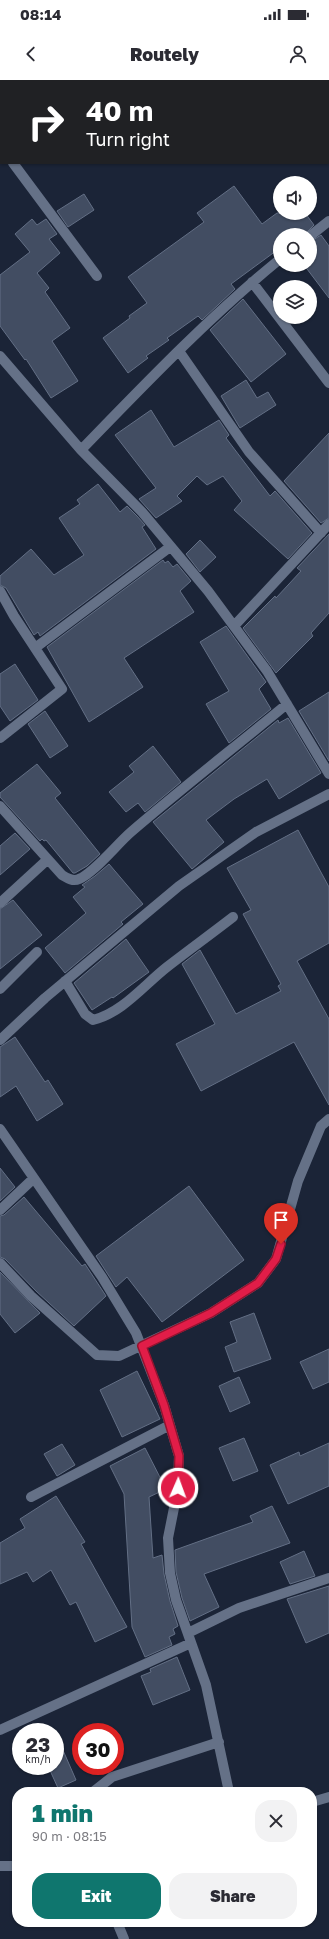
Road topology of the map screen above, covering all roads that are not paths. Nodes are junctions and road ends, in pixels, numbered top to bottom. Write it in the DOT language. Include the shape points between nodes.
graph roads {
  1 [pos="14,164"];
  2 [pos="329,221"];
  3 [pos="317,230"];
  4 [pos="273,265"];
  5 [pos="97,276"];
  6 [pos="252,282"];
  7 [pos="178,351"];
  8 [pos="0,356"];
  9 [pos="329,383"];
  10 [pos="81,450"];
  11 [pos="329,524"];
  12 [pos="321,533"];
  13 [pos="170,547"];
  14 [pos="0,591"];
  15 [pos="234,626"];
  16 [pos="35,648"];
  17 [pos="287,704"];
  18 [pos="0,738"];
  19 [pos="329,774"];
  20 [pos="329,794"];
  21 [pos="0,806"];
  22 [pos="47,860"];
  23 [pos="0,903"];
  24 [pos="233,917"];
  25 [pos="37,952"];
  26 [pos="65,981"];
  27 [pos="0,989"];
  28 [pos="0,1040"];
  29 [pos="329,1119"];
  30 [pos="0,1129"];
  31 [pos="33,1179"];
  32 [pos="0,1210"];
  33 [pos="0,1263"];
  34 [pos="142,1346"];
  35 [pos="170,1425"];
  36 [pos="31,1498"];
  37 [pos="329,1578"];
  38 [pos="188,1633"];
  39 [pos="192,1643"];
  40 [pos="0,1730"];
  41 [pos="218,1742"];
  42 [pos="99,1787"];
  43 [pos="228,1787"];
  44 [pos="329,1797"];
  45 [pos="317,1801"];
  46 [pos="0,1866"];
  47 [pos="12,1866"];
  48 [pos="120,1927"];
  49 [pos="124,1939"];
  1 -- 5 [label="street"];
  2 -- 3 [label="street"];
  4 -- 6 [label="street"];
  6 -- 7 [label="street"];
  6 -- 9 [label="street"];
  7 -- 10 [label="street"];
  7 -- 12 [label="street" via="249,452"];
  8 -- 10 [label="street"];
  10 -- 13 [label="street" via="142,512"];
  11 -- 12 [label="street"];
  12 -- 15 [label="street"];
  13 -- 15 [label="street"];
  13 -- 16 [label="street"];
  14 -- 16 [label="street"];
  15 -- 17 [label="street" via="267,671"];
  16 -- 18 [label="street" via="62,689"];
  17 -- 19 [label="street"];
  17 -- 22 [label="street" via="172,796 78,880 62,875"];
  20 -- 26 [label="street" via="256,832 179,886"];
  21 -- 22 [label="street"];
  22 -- 23 [label="street"];
  24 -- 26 [label="street" via="103,1017 93,1020 85,1014"];
  25 -- 27 [label="street"];
  26 -- 28 [label="street"];
  29 -- 34 [label="street" via="321,1126 298,1181 276,1259 258,1283 211,1313"];
  30 -- 31 [label="street"];
  31 -- 32 [label="street"];
  31 -- 34 [label="street" via="102,1277"];
  33 -- 34 [label="street" via="31,1296 97,1355 119,1356"];
  34 -- 35 [label="street"];
  35 -- 36 [label="street"];
  35 -- 38 [label="street" via="179,1456 178,1488 168,1538 170,1573 176,1600"];
  37 -- 38 [label="street" via="240,1608"];
  38 -- 39 [label="street"];
  39 -- 40 [label="street"];
  39 -- 41 [label="street" via="206,1685"];
  41 -- 42 [label="street" via="112,1777"];
  41 -- 43 [label="street"];
  44 -- 45 [label="street"];
  46 -- 47 [label="street"];
  48 -- 49 [label="street"];
}
